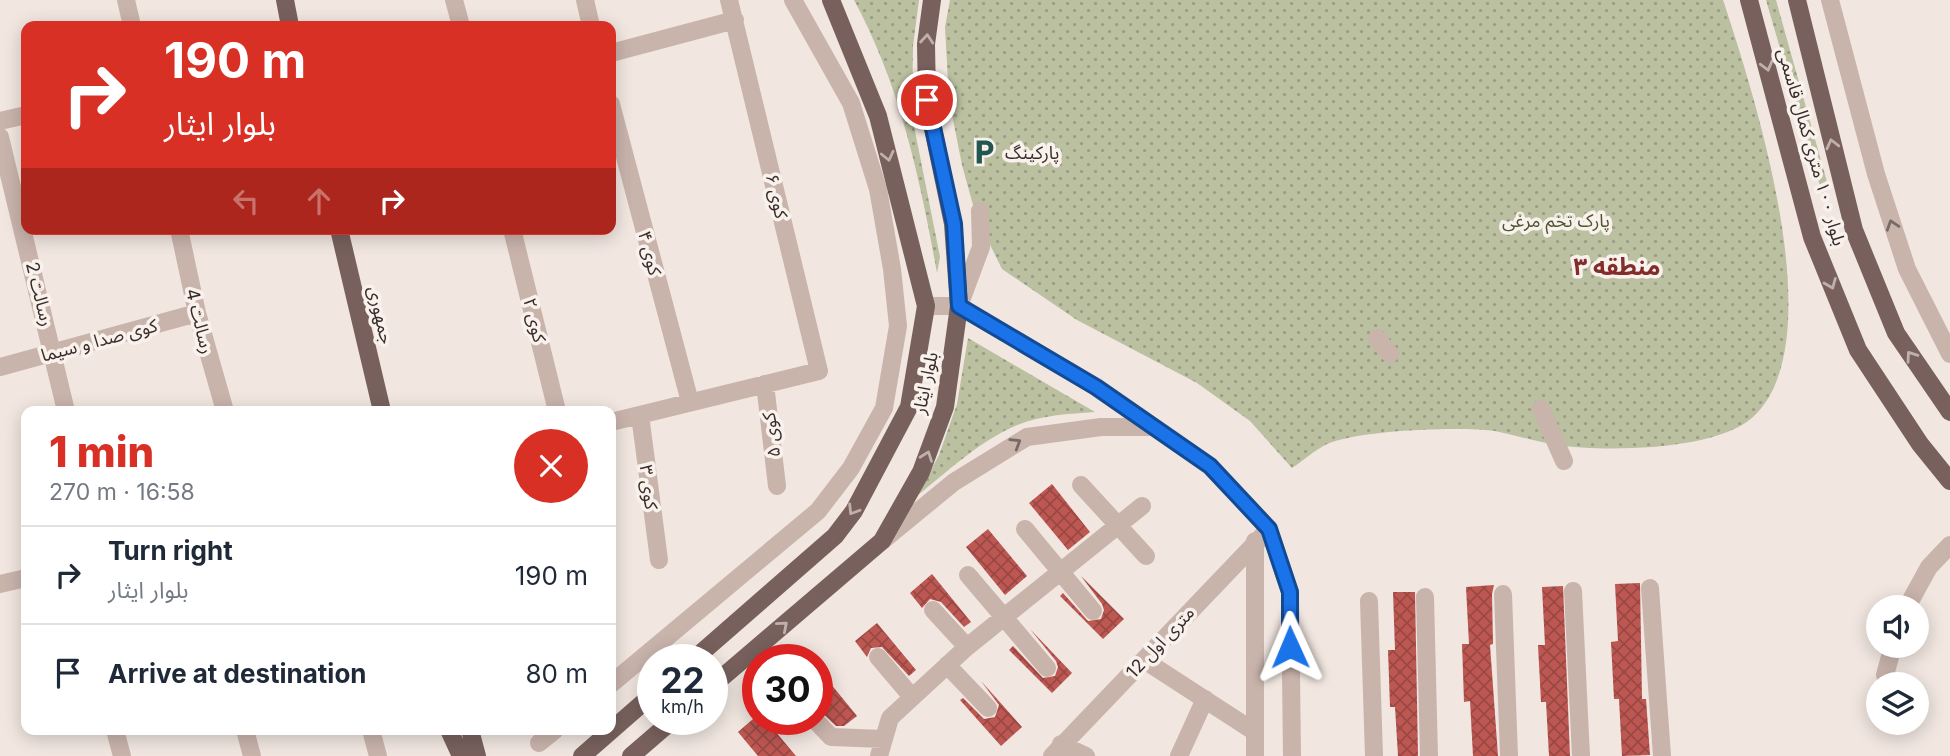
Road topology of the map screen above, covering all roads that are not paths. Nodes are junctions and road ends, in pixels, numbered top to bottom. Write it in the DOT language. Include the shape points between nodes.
graph roads {
  1 [pos="126,0"];
  2 [pos="285,0"];
  3 [pos="454,0"];
  4 [pos="584,0"];
  5 [pos="729,0"];
  6 [pos="793,0"];
  7 [pos="831,0"];
  8 [pos="932,0"];
  9 [pos="1749,0"];
  10 [pos="1797,0"];
  11 [pos="1830,0"];
  12 [pos="734,20"];
  13 [pos="131,21"];
  14 [pos="289,21"];
  15 [pos="460,21"];
  16 [pos="590,21"];
  17 [pos="809,26"];
  18 [pos="616,52"];
  19 [pos="21,116"];
  20 [pos="878,116"];
  21 [pos="0,121"];
  22 [pos="616,123"];
  23 [pos="0,137"];
  24 [pos="980,211"];
  25 [pos="21,221"];
  26 [pos="24,235"];
  27 [pos="180,235"];
  28 [pos="340,235"];
  29 [pos="514,235"];
  30 [pos="926,306"];
  31 [pos="959,306"];
  32 [pos="197,313"];
  33 [pos="1377,338"];
  34 [pos="54,353"];
  35 [pos="1390,354"];
  36 [pos="1950,354"];
  37 [pos="0,367"];
  38 [pos="765,384"];
  39 [pos="690,402"];
  40 [pos="65,406"];
  41 [pos="224,406"];
  42 [pos="381,406"];
  43 [pos="557,406"];
  44 [pos="1541,409"];
  45 [pos="1950,412"];
  46 [pos="640,415"];
  47 [pos="616,421"];
  48 [pos="1154,427"];
  49 [pos="1564,461"];
  50 [pos="1950,481"];
  51 [pos="1081,485"];
  52 [pos="777,486"];
  53 [pos="1142,506"];
  54 [pos="1118,525"];
  55 [pos="1025,529"];
  56 [pos="1269,529"];
  57 [pos="882,541"];
  58 [pos="1255,541"];
  59 [pos="1950,545"];
  60 [pos="1146,556"];
  61 [pos="659,560"];
  62 [pos="1060,572"];
  63 [pos="968,575"];
  64 [pos="21,579"];
  65 [pos="0,584"];
  66 [pos="1650,588"];
  67 [pos="1573,591"];
  68 [pos="1503,594"];
  69 [pos="1914,595"];
  70 [pos="1425,597"];
  71 [pos="1369,601"];
  72 [pos="933,610"];
  73 [pos="1093,611"];
  74 [pos="1003,617"];
  75 [pos="711,644"];
  76 [pos="967,647"];
  77 [pos="878,657"];
  78 [pos="1144,660"];
  79 [pos="947,665"];
  80 [pos="1047,668"];
  81 [pos="728,673"];
  82 [pos="616,680"];
  83 [pos="912,697"];
  84 [pos="1205,699"];
  85 [pos="637,708"];
  86 [pos="988,708"];
  87 [pos="616,726"];
  88 [pos="1255,732"];
  89 [pos="116,735"];
  90 [pos="246,735"];
  91 [pos="372,735"];
  92 [pos="452,735"];
  93 [pos="458,735"];
  94 [pos="471,735"];
  95 [pos="549,735"];
  96 [pos="606,735"];
  97 [pos="655,735"];
  98 [pos="829,735"];
  99 [pos="539,743"];
  100 [pos="881,748"];
  101 [pos="1056,750"];
  102 [pos="122,756"];
  103 [pos="252,756"];
  104 [pos="378,756"];
  105 [pos="462,756"];
  106 [pos="477,756"];
  107 [pos="582,756"];
  108 [pos="631,756"];
  109 [pos="1086,756"];
  110 [pos="1179,756"];
  111 [pos="1255,756"];
  112 [pos="1292,756"];
  113 [pos="1374,756"];
  114 [pos="1429,756"];
  115 [pos="1509,756"];
  116 [pos="1581,756"];
  117 [pos="1662,756"];
  1 -- 13 [label="street"];
  2 -- 14 [label="main road"];
  3 -- 15 [label="street"];
  4 -- 16 [label="street"];
  5 -- 12 [label="street, کوی ۶"];
  6 -- 17 [label="street"];
  7 -- 20 [label="main road, بلوار ایثار"];
  31 -- 8 [label="main road, بلوار ایثار, one-way" via="954,224 927,100 926,44"];
  9 -- 50 [label="main road, بلوار ۱۰۰ متری کمال قاسمی, one-way" via="1812,236 1857,350"];
  45 -- 10 [label="main road, بلوار ۱۰۰ متری کمال قاسمی, one-way" via="1896,333 1854,230"];
  36 -- 11 [label="street, one-way" via="1907,270"];
  12 -- 18 [label="street"];
  12 -- 38 [label="street, کوی ۶" via="819,371"];
  17 -- 20 [label="street"];
  17 -- 82 [label="street" via="851,103 878,189 898,326 884,408 851,468 818,511"];
  19 -- 21 [label="street"];
  20 -- 30 [label="main road, بلوار ایثار, one-way"];
  22 -- 39 [label="street, کوی ۴"];
  23 -- 25 [label="street, رسالت 2"];
  24 -- 31 [label="street" via="981,247"];
  26 -- 34 [label="street, رسالت 2"];
  27 -- 32 [label="street, رسالت 4"];
  28 -- 42 [label="main road, جمهوری"];
  29 -- 43 [label="street, کوی ۲"];
  30 -- 31 [label="street"];
  30 -- 75 [label="main road, بلوار ایثار, one-way" via="909,407 854,511 835,536"];
  31 -- 48 [label="street"];
  57 -- 31 [label="main road, بلوار ایثار, one-way" via="921,472 945,407"];
  32 -- 34 [label="street, کوی صدا و سیما"];
  32 -- 41 [label="street, رسالت 4"];
  33 -- 35 [label="street"];
  34 -- 37 [label="street, کوی صدا و سیما"];
  34 -- 40 [label="street, رسالت 2"];
  38 -- 39 [label="street"];
  38 -- 52 [label="street, کوی ۵"];
  39 -- 46 [label="street"];
  44 -- 49 [label="street"];
  46 -- 47 [label="street"];
  46 -- 61 [label="street, کوی ۳"];
  48 -- 56 [label="street" via="1210,466"];
  57 -- 48 [label="street, one-way" via="954,482 1027,437 1101,427"];
  51 -- 54 [label="street"];
  53 -- 54 [label="street"];
  54 -- 60 [label="street"];
  54 -- 62 [label="street"];
  55 -- 62 [label="street"];
  56 -- 58 [label="street, 12 متری اول"];
  56 -- 112 [label="street" via="1290,592"];
  81 -- 57 [label="main road, بلوار ایثار, one-way"];
  58 -- 78 [label="street, 12 متری اول"];
  58 -- 88 [label="street"];
  59 -- 69 [label="street" via="1929,567"];
  62 -- 73 [label="street"];
  62 -- 74 [label="street"];
  63 -- 74 [label="street"];
  64 -- 65 [label="street"];
  66 -- 117 [label="street"];
  67 -- 116 [label="street"];
  68 -- 115 [label="street"];
  70 -- 114 [label="street"];
  71 -- 113 [label="street"];
  72 -- 76 [label="street"];
  74 -- 76 [label="street"];
  74 -- 80 [label="street"];
  76 -- 79 [label="street"];
  77 -- 83 [label="street"];
  78 -- 84 [label="street"];
  78 -- 101 [label="street, 12 متری اول"];
  79 -- 83 [label="street"];
  79 -- 86 [label="street"];
  83 -- 100 [label="street" via="890,718"];
  84 -- 88 [label="street"];
  84 -- 110 [label="street"];
  85 -- 87 [label="main road"];
  88 -- 111 [label="street"];
  89 -- 102 [label="street"];
  90 -- 103 [label="street"];
  91 -- 104 [label="street"];
  92 -- 105 [label="main road"];
  93 -- 105 [label="main road"];
  94 -- 106 [label="main road"];
  95 -- 99 [label="street"];
  96 -- 107 [label="main road"];
  97 -- 108 [label="main road"];
  98 -- 100 [label="street"];
  101 -- 109 [label="street"];
}
